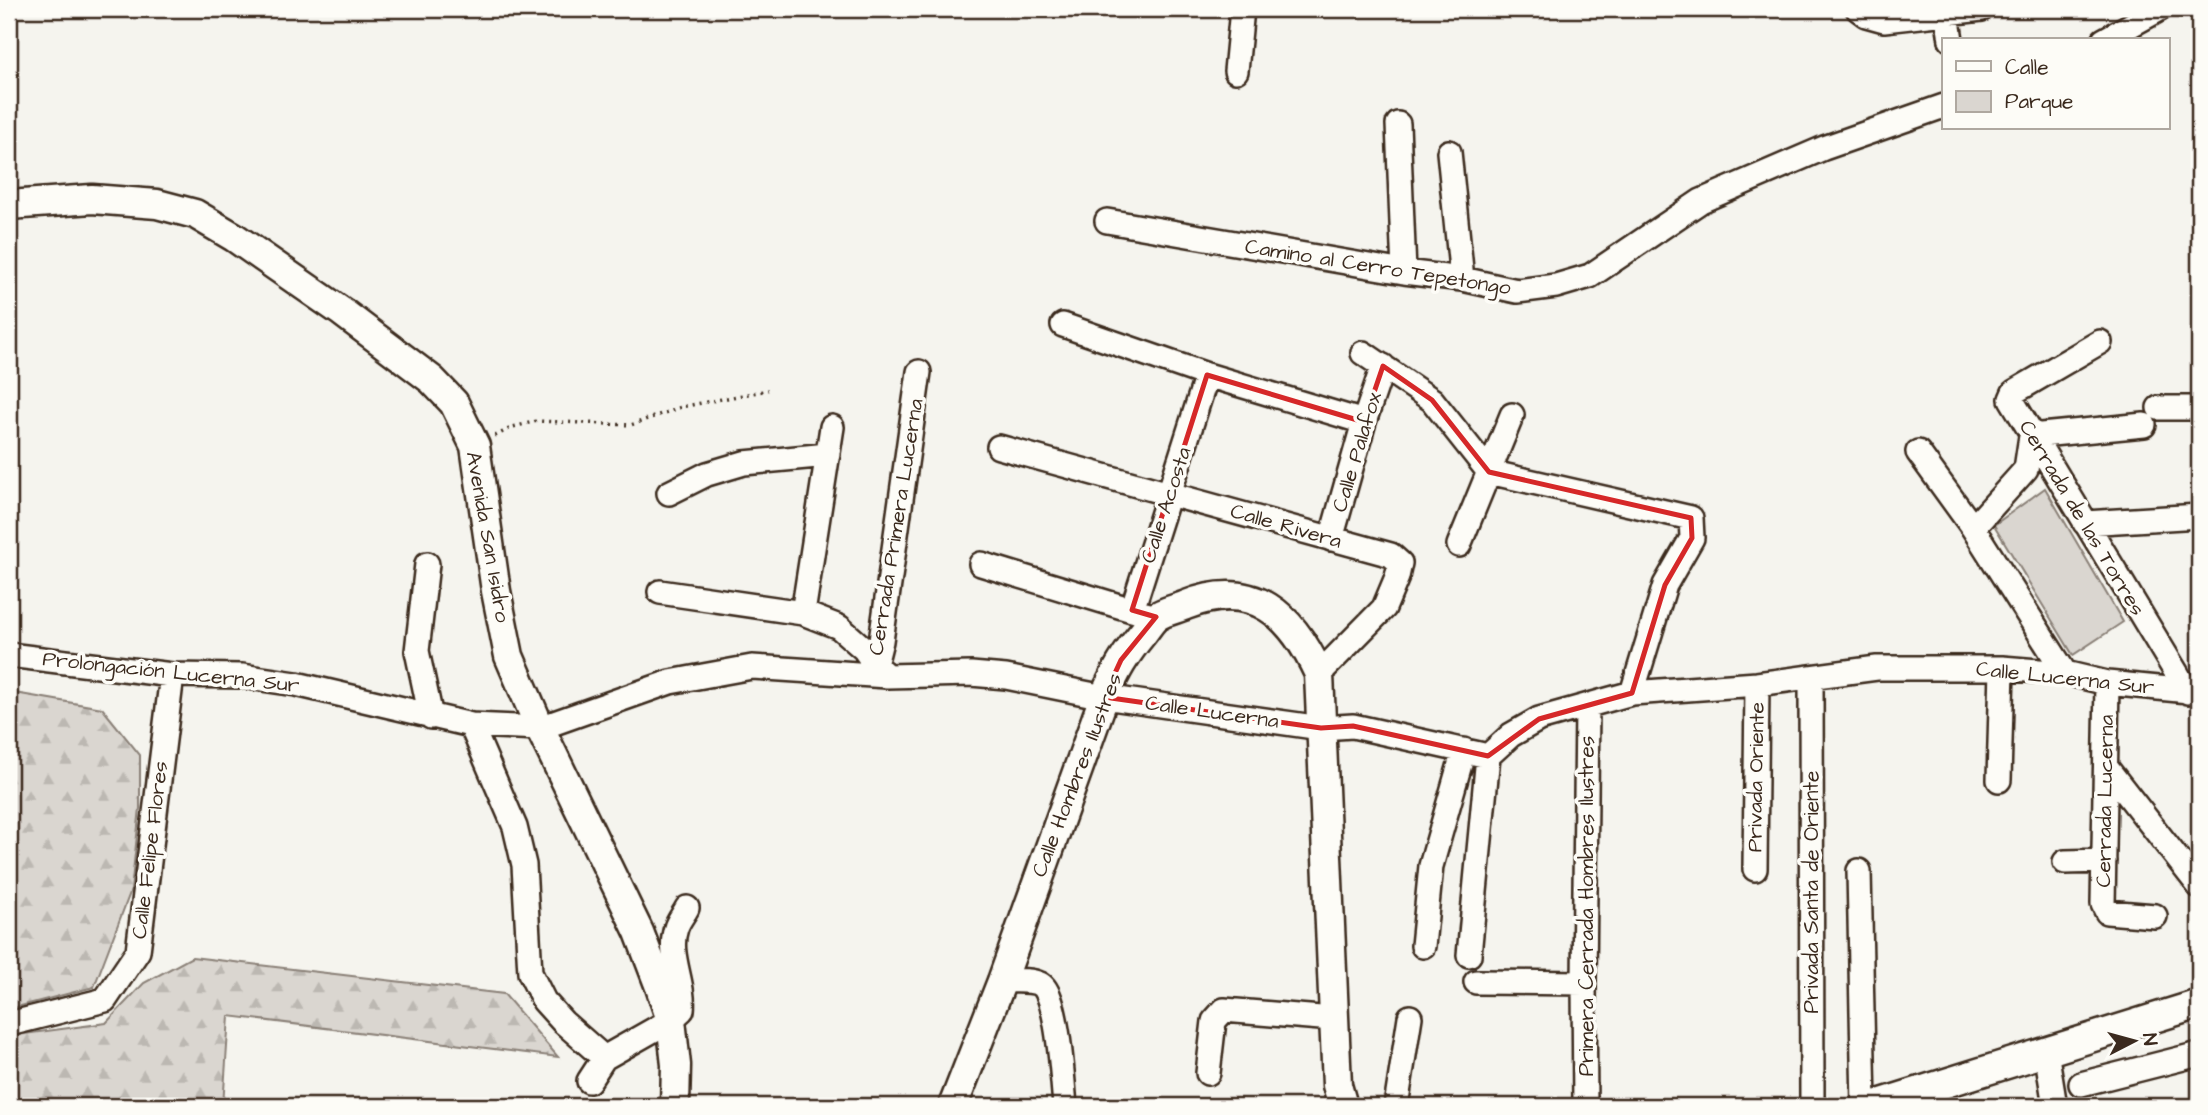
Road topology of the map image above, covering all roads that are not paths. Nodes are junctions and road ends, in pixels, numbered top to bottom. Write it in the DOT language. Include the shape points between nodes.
graph roads {
  1 [pos="1242,9"];
  2 [pos="1858,9"];
  3 [pos="1982,9"];
  4 [pos="2160,9"];
  5 [pos="1947,14"];
  6 [pos="1951,38"];
  7 [pos="2108,38"];
  8 [pos="1236,71"];
  9 [pos="1942,107"];
  10 [pos="1398,124"];
  11 [pos="1449,152"];
  12 [pos="9,205"];
  13 [pos="1107,221"];
  14 [pos="1404,272"];
  15 [pos="1462,278"];
  16 [pos="1063,326"];
  17 [pos="2100,342"];
  18 [pos="1363,353"];
  19 [pos="1383,366"];
  20 [pos="919,372"];
  21 [pos="1207,375"];
  22 [pos="2199,408"];
  23 [pos="1512,415"];
  24 [pos="1364,422"];
  25 [pos="832,427"];
  26 [pos="2031,436"];
  27 [pos="999,447"];
  28 [pos="1918,452"];
  29 [pos="828,455"];
  30 [pos="1489,472"];
  31 [pos="669,493"];
  32 [pos="1170,493"];
  33 [pos="2199,516"];
  34 [pos="2085,523"];
  35 [pos="1973,528"];
  36 [pos="1331,539"];
  37 [pos="1459,545"];
  38 [pos="428,564"];
  39 [pos="981,564"];
  40 [pos="660,592"];
  41 [pos="803,613"];
  42 [pos="1144,614"];
  43 [pos="9,655"];
  44 [pos="2002,668"];
  45 [pos="881,670"];
  46 [pos="2065,673"];
  47 [pos="1319,674"];
  48 [pos="172,675"];
  49 [pos="1811,677"];
  50 [pos="2107,683"];
  51 [pos="1757,684"];
  52 [pos="2194,692"];
  53 [pos="1632,693"];
  54 [pos="1104,697"];
  55 [pos="1587,706"];
  56 [pos="431,717"];
  57 [pos="471,725"];
  58 [pos="540,728"];
  59 [pos="1321,728"];
  60 [pos="1464,750"];
  61 [pos="1488,756"];
  62 [pos="2106,767"];
  63 [pos="1999,780"];
  64 [pos="2104,861"];
  65 [pos="2065,862"];
  66 [pos="1755,869"];
  67 [pos="1859,871"];
  68 [pos="2199,887"];
  69 [pos="687,908"];
  70 [pos="2155,915"];
  71 [pos="1423,946"];
  72 [pos="1469,955"];
  73 [pos="1002,981"];
  74 [pos="1476,982"];
  75 [pos="1584,983"];
  76 [pos="2199,1004"];
  77 [pos="1410,1017"];
  78 [pos="1334,1019"];
  79 [pos="671,1020"];
  80 [pos="9,1024"];
  81 [pos="2046,1051"];
  82 [pos="2199,1054"];
  83 [pos="604,1058"];
  84 [pos="1208,1073"];
  85 [pos="589,1081"];
  86 [pos="2081,1084"];
  87 [pos="676,1106"];
  88 [pos="953,1106"];
  89 [pos="1065,1106"];
  90 [pos="1343,1106"];
  91 [pos="1396,1106"];
  92 [pos="1585,1106"];
  93 [pos="1812,1106"];
  94 [pos="1864,1106"];
  95 [pos="1872,1106"];
  96 [pos="2055,1106"];
  1 -- 8 [label="street"];
  2 -- 5 [label="street" via="1884,20"];
  3 -- 5 [label="street"];
  4 -- 7 [label="street"];
  5 -- 6 [label="street"];
  9 -- 15 [label="street, Camino al Cerro Tepetongo" via="1834,144 1701,201 1590,276 1517,292"];
  10 -- 14 [label="street"];
  11 -- 15 [label="street"];
  12 -- 58 [label="main road, Avenida San Isidro" via="92,199 157,204 195,214 342,312 432,380 454,403 475,446 509,656"];
  13 -- 14 [label="street, Camino al Cerro Tepetongo"];
  14 -- 15 [label="street, Camino al Cerro Tepetongo"];
  16 -- 21 [label="street"];
  17 -- 26 [label="street, Cerrada de las Torres" via="2014,392 2011,399"];
  18 -- 19 [label="street"];
  19 -- 24 [label="street, Calle Palafox"];
  19 -- 30 [label="street" via="1432,400"];
  20 -- 45 [label="street, Cerrada Primera Lucerna" via="881,641"];
  21 -- 24 [label="street"];
  21 -- 32 [label="street, Calle Acosta"];
  22 -- 26 [label="street"];
  23 -- 30 [label="street"];
  24 -- 36 [label="street, Calle Palafox"];
  25 -- 29 [label="street"];
  26 -- 34 [label="street, Cerrada de las Torres"];
  26 -- 35 [label="street" via="2026,469"];
  27 -- 32 [label="street, Calle Rivera"];
  28 -- 35 [label="street"];
  29 -- 31 [label="street" via="744,463 707,474"];
  29 -- 41 [label="street"];
  30 -- 37 [label="street"];
  30 -- 53 [label="street" via="1691,518 1692,538 1665,585"];
  32 -- 36 [label="street, Calle Rivera"];
  32 -- 42 [label="street, Calle Acosta"];
  33 -- 34 [label="street"];
  34 -- 52 [label="street, Cerrada de las Torres"];
  35 -- 46 [label="street"];
  36 -- 47 [label="street, Calle Rivera" via="1391,555 1400,564 1384,608"];
  38 -- 56 [label="street" via="417,651"];
  39 -- 42 [label="street"];
  40 -- 41 [label="street"];
  41 -- 45 [label="street" via="839,627"];
  42 -- 47 [label="main road, Calle Hombres Ilustres" via="1232,595 1261,603 1285,619 1306,645"];
  42 -- 54 [label="main road, Calle Hombres Ilustres"];
  43 -- 48 [label="street, Prolongación Lucerna Sur"];
  44 -- 46 [label="street, Calle Lucerna Sur"];
  44 -- 49 [label="street, Calle Lucerna Sur" via="1877,668"];
  44 -- 63 [label="street"];
  45 -- 54 [label="street" via="1006,677"];
  45 -- 58 [label="street" via="752,667 670,682"];
  46 -- 50 [label="street, Calle Lucerna Sur"];
  47 -- 59 [label="main road, Calle Hombres Ilustres"];
  48 -- 56 [label="street, Prolongación Lucerna Sur" via="242,676 296,684"];
  48 -- 80 [label="street, Calle Felipe Flores" via="138,951 105,1000"];
  49 -- 51 [label="street, Calle Lucerna Sur"];
  49 -- 93 [label="street, Privada Santa de Oriente"];
  50 -- 52 [label="street, Calle Lucerna Sur"];
  50 -- 62 [label="street, Cerrada Lucerna"];
  51 -- 53 [label="street, Calle Lucerna Sur"];
  51 -- 66 [label="street, Privada Oriente"];
  53 -- 55 [label="street, Calle Lucerna Sur"];
  54 -- 59 [label="street, Calle Lucerna"];
  54 -- 73 [label="main road, Calle Hombres Ilustres"];
  55 -- 61 [label="street, Calle Lucerna Sur" via="1539,719"];
  55 -- 75 [label="street, Primera Cerrada Hombres Ilustres"];
  56 -- 57 [label="street, Prolongación Lucerna Sur"];
  57 -- 58 [label="street, Prolongación Lucerna Sur"];
  57 -- 83 [label="street" via="515,827 521,852 530,973 544,1000"];
  58 -- 79 [label="main road, Avenida San Isidro" via="639,932"];
  59 -- 60 [label="street" via="1353,726"];
  59 -- 78 [label="main road, Calle Hombres Ilustres"];
  60 -- 61 [label="street"];
  60 -- 71 [label="street" via="1431,866"];
  61 -- 72 [label="street"];
  62 -- 64 [label="street, Cerrada Lucerna"];
  62 -- 68 [label="street"];
  64 -- 65 [label="street"];
  64 -- 70 [label="street, Cerrada Lucerna" via="2103,904 2107,912"];
  67 -- 94 [label="street"];
  69 -- 79 [label="street" via="676,928 674,951 682,1010"];
  73 -- 88 [label="main road, Calle Hombres Ilustres"];
  73 -- 89 [label="street" via="1040,984 1047,989 1054,1006"];
  74 -- 75 [label="street"];
  75 -- 92 [label="street, Primera Cerrada Hombres Ilustres"];
  76 -- 81 [label="main road"];
  77 -- 91 [label="street"];
  78 -- 84 [label="street" via="1224,1010 1214,1021"];
  78 -- 90 [label="main road, Calle Hombres Ilustres" via="1337,1085"];
  79 -- 83 [label="street"];
  79 -- 87 [label="main road, Avenida San Isidro"];
  81 -- 95 [label="main road"];
  81 -- 96 [label="street"];
  82 -- 86 [label="street"];
  83 -- 85 [label="street"];
}
